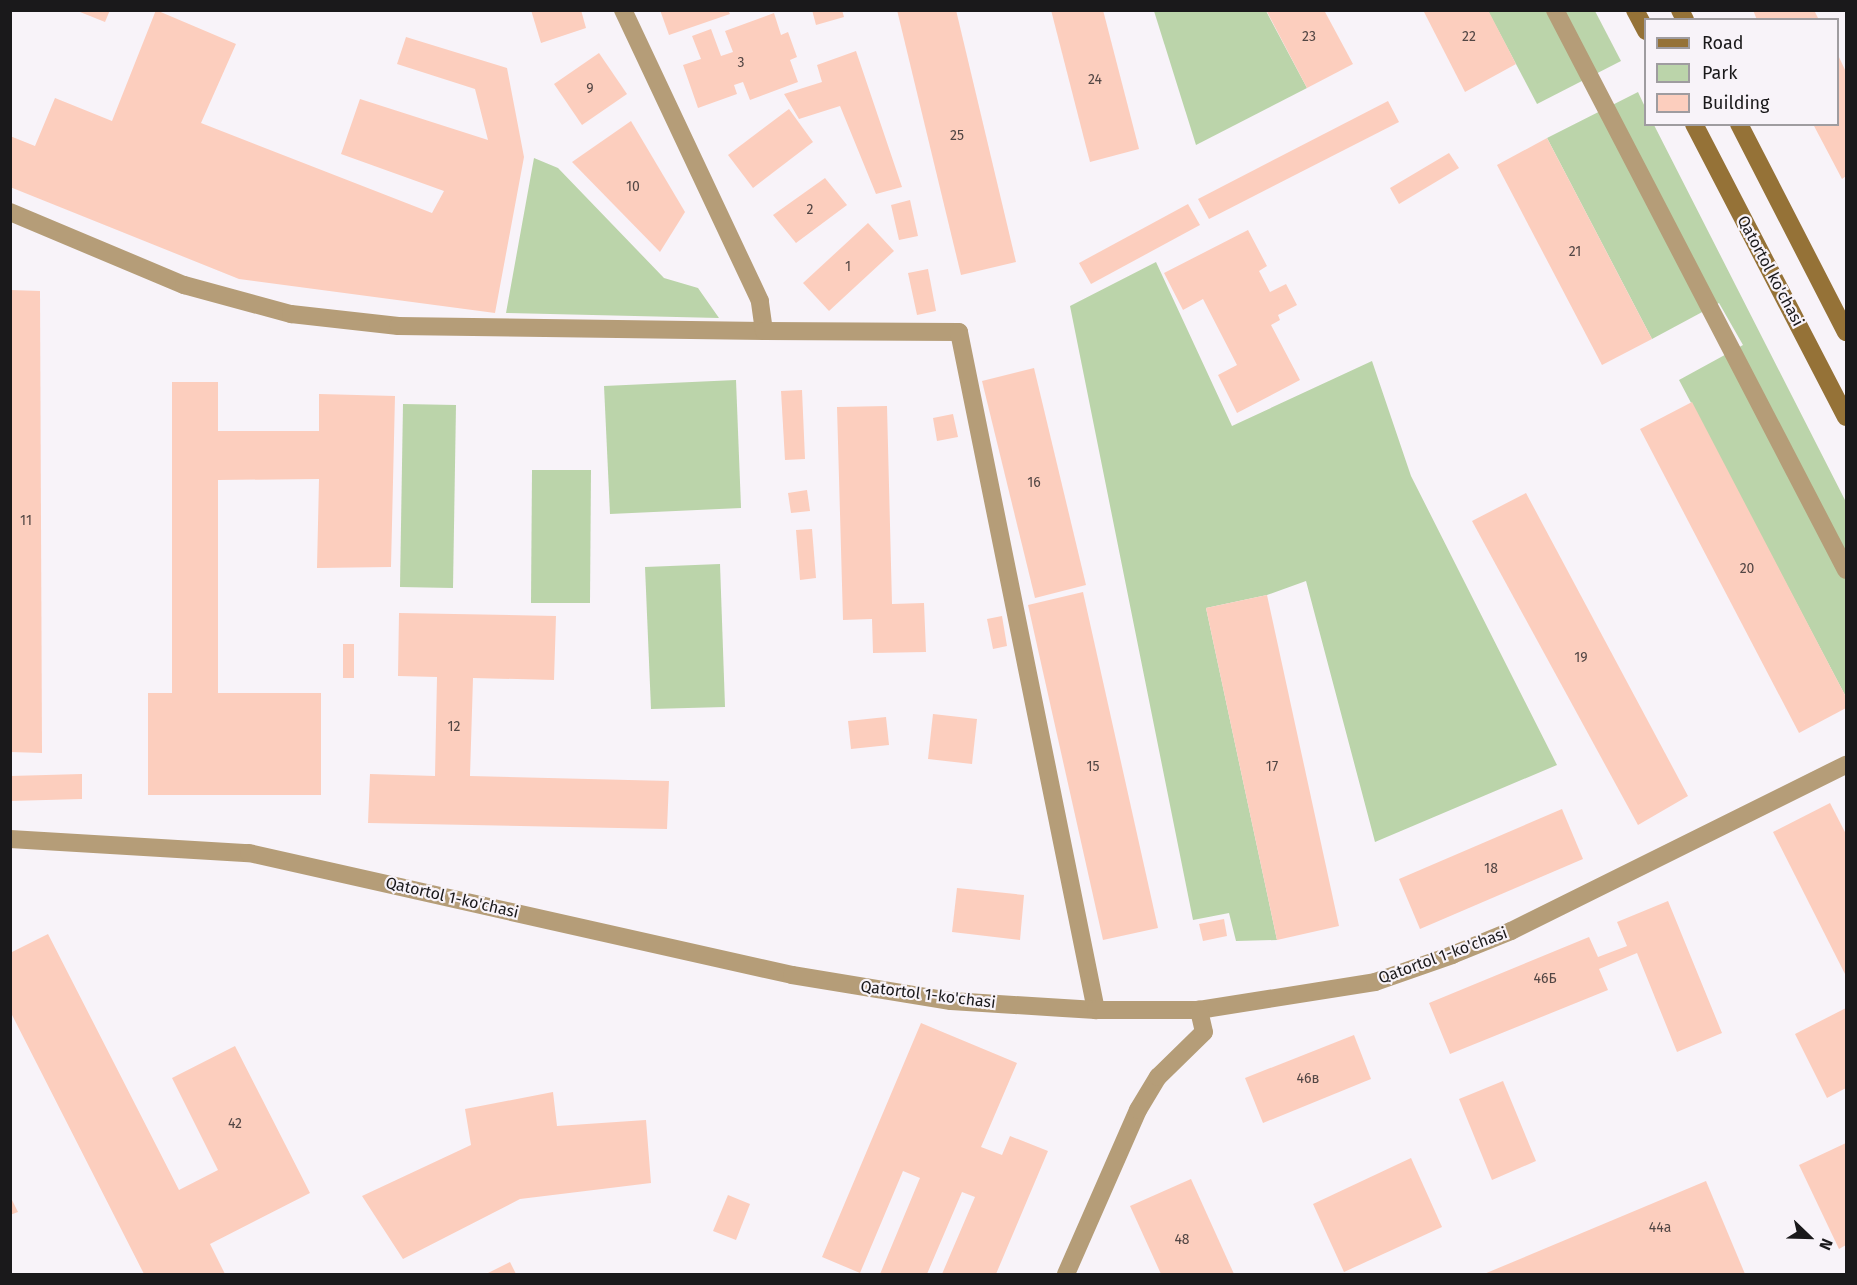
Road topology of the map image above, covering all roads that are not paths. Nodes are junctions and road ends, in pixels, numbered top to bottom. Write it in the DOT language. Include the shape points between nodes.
graph roads {
  1 [pos="622,10"];
  2 [pos="1555,10"];
  3 [pos="1635,10"];
  4 [pos="1644,27"];
  5 [pos="1695,126"];
  6 [pos="1740,126"];
  7 [pos="10,212"];
  8 [pos="764,331"];
  9 [pos="1846,332"];
  10 [pos="1846,417"];
  11 [pos="1846,570"];
  12 [pos="1846,765"];
  13 [pos="10,839"];
  14 [pos="1096,1010"];
  15 [pos="1199,1010"];
  16 [pos="1066,1275"];
  1 -- 8 [label="street" via="760,301"];
  2 -- 11 [label="street"];
  3 -- 4 [label="main road"];
  5 -- 10 [label="main road, Qatortol ko'chasi"];
  6 -- 9 [label="main road"];
  7 -- 8 [label="street" via="184,285 291,314 398,326"];
  8 -- 14 [label="street" via="959,332"];
  12 -- 15 [label="street, Qatortol 1-ko'chasi" via="1521,927 1452,955 1375,982"];
  13 -- 14 [label="street, Qatortol 1-ko'chasi" via="249,853 792,975 951,1001"];
  14 -- 15 [label="street, Qatortol 1-ko'chasi"];
  15 -- 16 [label="street" via="1204,1032 1158,1077 1138,1110"];
}
